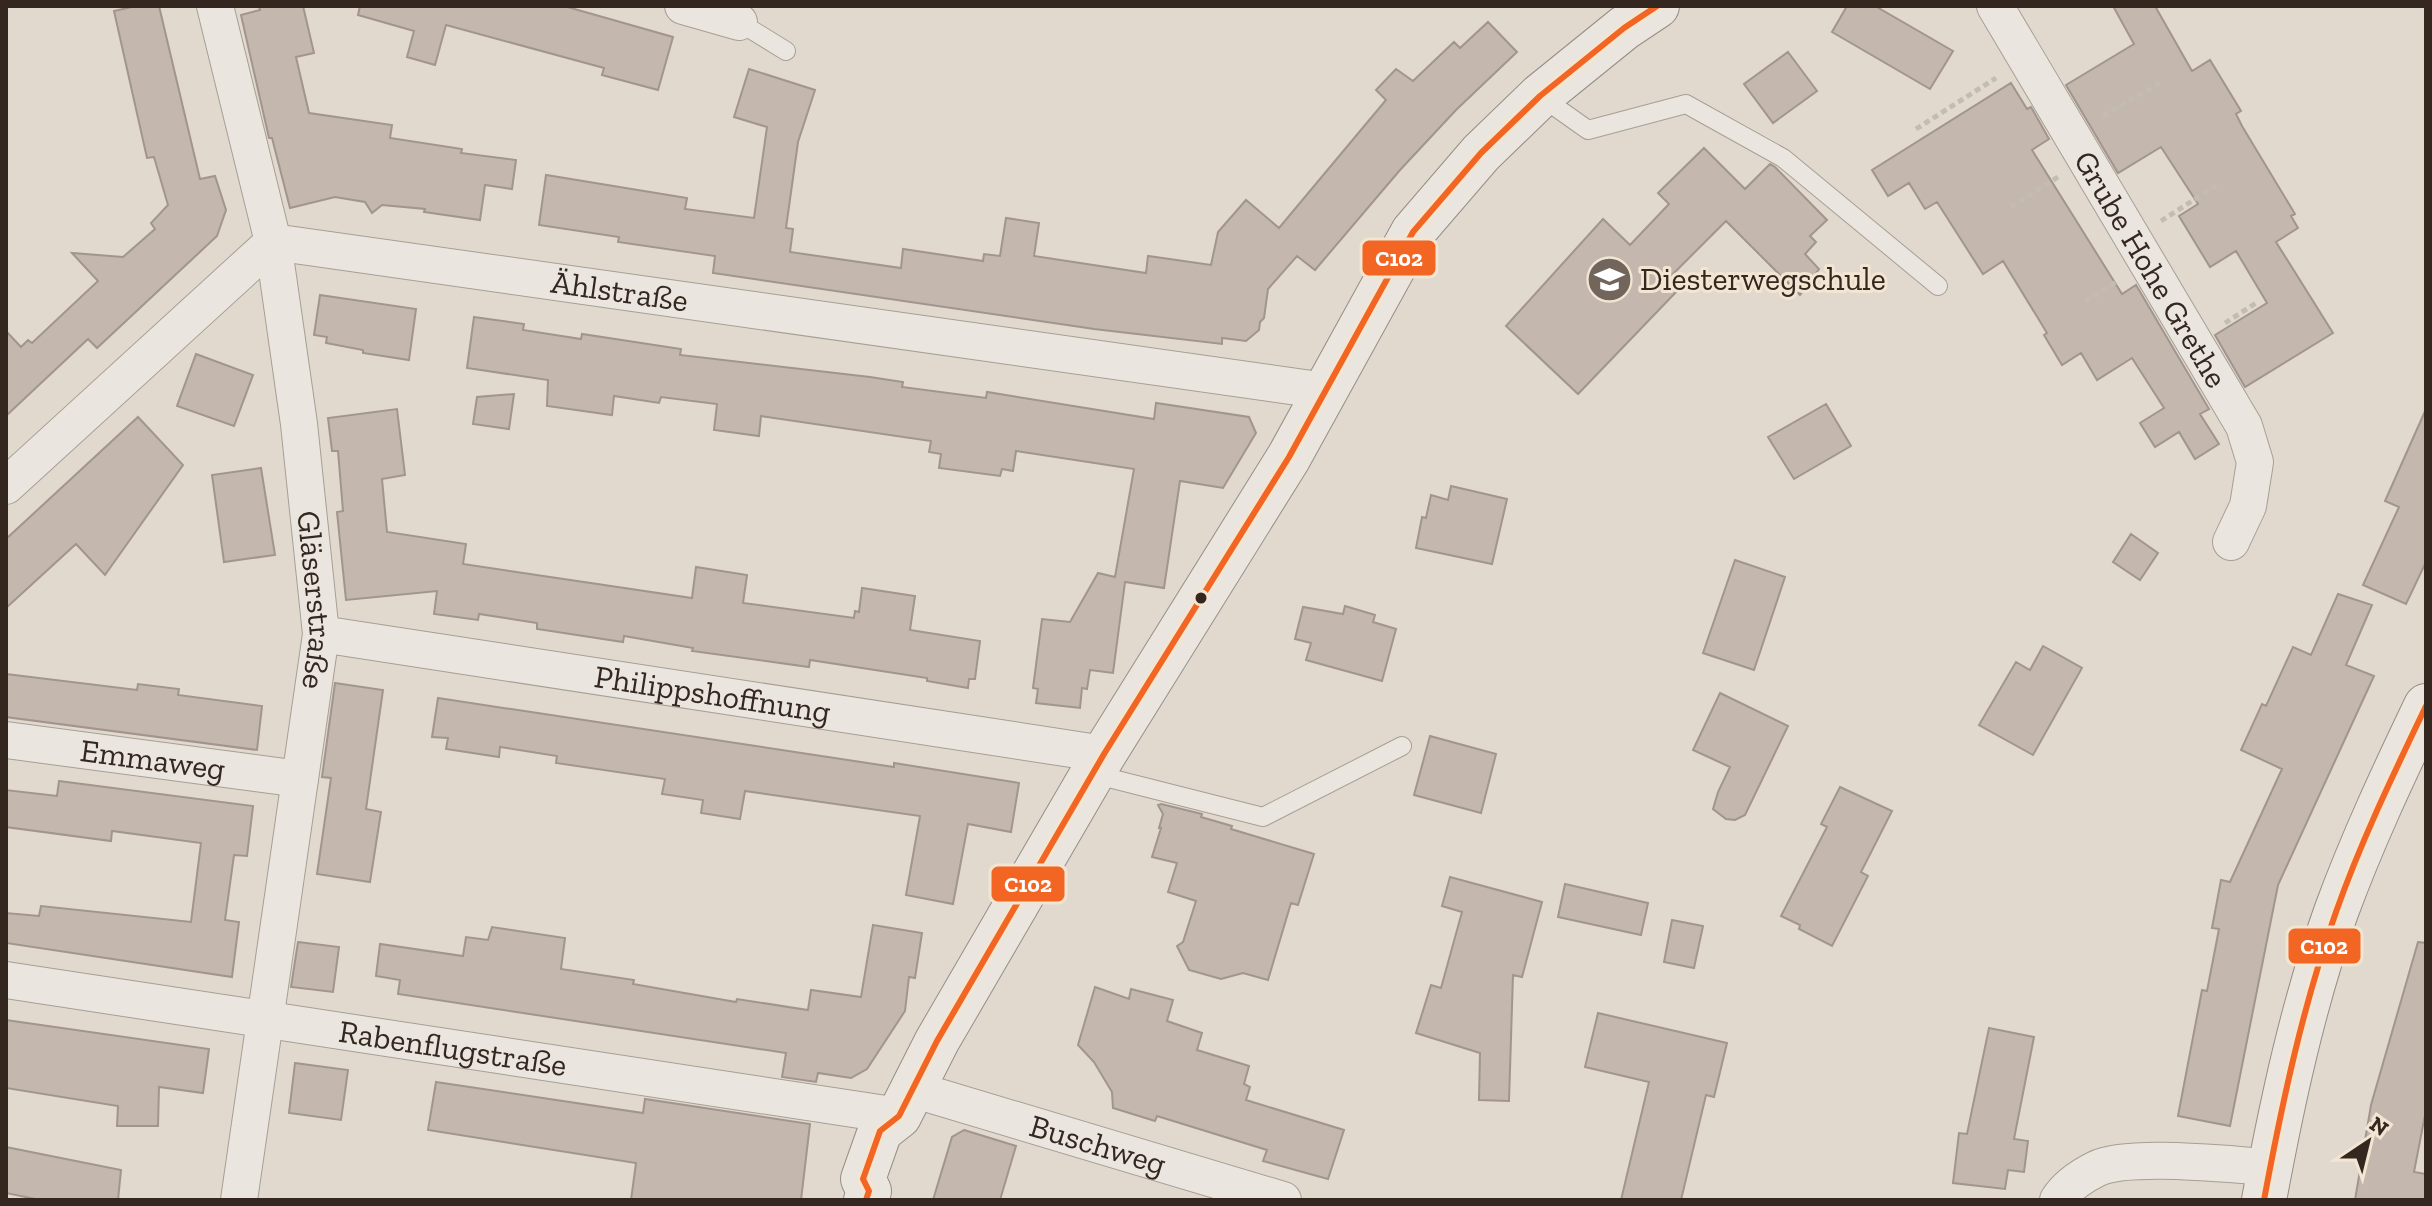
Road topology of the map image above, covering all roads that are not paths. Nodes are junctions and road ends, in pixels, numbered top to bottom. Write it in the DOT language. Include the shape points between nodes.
graph roads {
  1 [pos="215,6"];
  2 [pos="683,6"];
  3 [pos="1657,6"];
  4 [pos="1995,6"];
  5 [pos="739,22"];
  6 [pos="786,51"];
  7 [pos="1540,96"];
  8 [pos="273,242"];
  9 [pos="1938,286"];
  10 [pos="1326,391"];
  11 [pos="6,486"];
  12 [pos="2231,542"];
  13 [pos="321,634"];
  14 [pos="2426,706"];
  15 [pos="6,740"];
  16 [pos="1402,746"];
  17 [pos="1098,764"];
  18 [pos="300,779"];
  19 [pos="6,980"];
  20 [pos="266,1020"];
  21 [pos="905,1102"];
  22 [pos="2267,1184"];
  23 [pos="868,1196"];
  24 [pos="239,1200"];
  25 [pos="1283,1200"];
  26 [pos="2058,1200"];
  1 -- 8 [label="street, Gläserstraße"];
  2 -- 5 [label="street"];
  3 -- 7 [label="street"];
  4 -- 12 [label="street, Grube Hohe Grethe" via="2244,426 2255,462 2248,506"];
  5 -- 6 [label="lane"];
  7 -- 9 [label="lane" via="1588,130 1686,104 1783,158"];
  7 -- 10 [label="street" via="1481,153 1413,232"];
  8 -- 10 [label="street, Ählstraße"];
  8 -- 11 [label="street"];
  8 -- 13 [label="street, Gläserstraße"];
  10 -- 17 [label="street"];
  13 -- 17 [label="street, Philippshoffnung"];
  13 -- 18 [label="street, Gläserstraße"];
  14 -- 22 [label="street" via="2336,913 2296,1050"];
  15 -- 18 [label="street, Emmaweg"];
  16 -- 17 [label="lane" via="1263,817"];
  17 -- 21 [label="street"];
  18 -- 20 [label="street, Gläserstraße"];
  19 -- 20 [label="street, Rabenflugstraße"];
  20 -- 21 [label="street, Rabenflugstraße"];
  20 -- 24 [label="street, Gläserstraße"];
  21 -- 23 [label="street" via="880,1131 870,1155 863,1179"];
  21 -- 25 [label="street, Buschweg"];
  22 -- 26 [label="street" via="2145,1161 2098,1167"];
}
